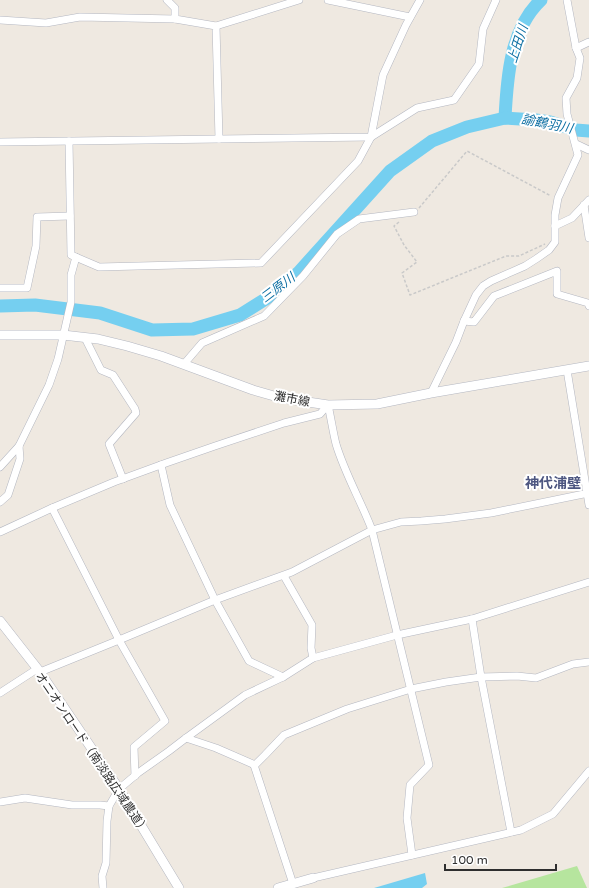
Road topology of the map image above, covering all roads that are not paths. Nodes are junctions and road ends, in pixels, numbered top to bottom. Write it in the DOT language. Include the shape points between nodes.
graph roads {
  1 [pos="167,0"];
  2 [pos="299,0"];
  3 [pos="328,0"];
  4 [pos="420,0"];
  5 [pos="496,0"];
  6 [pos="567,0"];
  7 [pos="410,18"];
  8 [pos="175,19"];
  9 [pos="0,20"];
  10 [pos="216,26"];
  11 [pos="589,42"];
  12 [pos="576,48"];
  13 [pos="371,137"];
  14 [pos="219,139"];
  15 [pos="70,141"];
  16 [pos="0,142"];
  17 [pos="576,144"];
  18 [pos="589,150"];
  19 [pos="586,202"];
  20 [pos="414,212"];
  21 [pos="70,216"];
  22 [pos="555,226"];
  23 [pos="589,238"];
  24 [pos="76,257"];
  25 [pos="0,288"];
  26 [pos="589,306"];
  27 [pos="464,321"];
  28 [pos="64,332"];
  29 [pos="0,335"];
  30 [pos="86,338"];
  31 [pos="184,364"];
  32 [pos="589,366"];
  33 [pos="567,370"];
  34 [pos="431,393"];
  35 [pos="328,405"];
  36 [pos="19,446"];
  37 [pos="161,464"];
  38 [pos="0,467"];
  39 [pos="124,479"];
  40 [pos="588,493"];
  41 [pos="0,502"];
  42 [pos="589,505"];
  43 [pos="52,508"];
  44 [pos="372,530"];
  45 [pos="0,532"];
  46 [pos="284,576"];
  47 [pos="589,582"];
  48 [pos="215,600"];
  49 [pos="472,619"];
  50 [pos="0,621"];
  51 [pos="397,635"];
  52 [pos="119,640"];
  53 [pos="313,658"];
  54 [pos="589,662"];
  55 [pos="38,671"];
  56 [pos="283,677"];
  57 [pos="481,677"];
  58 [pos="411,689"];
  59 [pos="0,693"];
  60 [pos="186,738"];
  61 [pos="254,765"];
  62 [pos="589,771"];
  63 [pos="135,776"];
  64 [pos="119,789"];
  65 [pos="0,802"];
  66 [pos="110,806"];
  67 [pos="511,832"];
  68 [pos="412,855"];
  69 [pos="313,878"];
  70 [pos="293,884"];
  71 [pos="102,888"];
  72 [pos="179,888"];
  73 [pos="278,888"];
  1 -- 8 [label="street" via="175,8"];
  2 -- 10 [label="street"];
  3 -- 7 [label="street"];
  4 -- 7 [label="street"];
  5 -- 13 [label="street" via="483,29 479,64 454,100 417,108"];
  6 -- 12 [label="street"];
  7 -- 13 [label="street" via="383,75"];
  8 -- 9 [label="street" via="80,18 46,23"];
  8 -- 10 [label="street"];
  10 -- 14 [label="street"];
  11 -- 12 [label="street"];
  12 -- 17 [label="street" via="580,58 577,78 566,98 567,114"];
  13 -- 14 [label="street"];
  13 -- 24 [label="street" via="358,160 261,263 99,266"];
  14 -- 15 [label="street"];
  15 -- 16 [label="street"];
  15 -- 21 [label="street"];
  17 -- 18 [label="street"];
  17 -- 22 [label="street" via="578,155 558,200 554,215"];
  19 -- 22 [label="street" via="572,218"];
  19 -- 23 [label="street"];
  20 -- 31 [label="street" via="359,219 337,234 304,276 264,316 202,343"];
  21 -- 24 [label="street" via="71,255"];
  21 -- 25 [label="street" via="37,217 36,246 27,288"];
  22 -- 27 [label="street" via="555,242 549,250 525,266 482,286"];
  24 -- 28 [label="street" via="71,275 71,302"];
  26 -- 27 [label="street" via="588,303 557,294 557,271 494,296 474,322"];
  27 -- 34 [label="street"];
  28 -- 29 [label="main road, 灘市線"];
  28 -- 30 [label="main road, 灘市線"];
  28 -- 36 [label="street" via="49,385"];
  30 -- 31 [label="main road, 灘市線" via="126,346"];
  30 -- 39 [label="street" via="101,370 113,375 135,409 136,413 110,444"];
  31 -- 35 [label="main road, 灘市線" via="281,398"];
  32 -- 33 [label="main road, 灘市線"];
  33 -- 34 [label="main road, 灘市線"];
  33 -- 40 [label="street"];
  34 -- 35 [label="main road, 灘市線" via="377,404"];
  35 -- 37 [label="street" via="320,414 284,423"];
  35 -- 44 [label="street" via="336,444"];
  36 -- 38 [label="street"];
  36 -- 41 [label="street" via="20,459 8,495"];
  37 -- 39 [label="street"];
  37 -- 48 [label="street" via="170,505"];
  39 -- 43 [label="street"];
  40 -- 42 [label="street"];
  40 -- 44 [label="street" via="491,513 401,522"];
  43 -- 45 [label="street"];
  43 -- 52 [label="street"];
  44 -- 46 [label="street"];
  44 -- 51 [label="street"];
  46 -- 48 [label="street"];
  46 -- 53 [label="street" via="312,625 310,648"];
  47 -- 49 [label="street"];
  48 -- 52 [label="street"];
  48 -- 56 [label="street" via="249,661"];
  49 -- 51 [label="street"];
  49 -- 57 [label="street"];
  50 -- 55 [label="main road, オニオンロード（南淡路広域農道）"];
  51 -- 53 [label="street"];
  51 -- 58 [label="street"];
  52 -- 55 [label="street"];
  52 -- 63 [label="street" via="165,721 134,747"];
  53 -- 56 [label="street"];
  54 -- 57 [label="street" via="573,664 536,678"];
  55 -- 59 [label="street"];
  55 -- 64 [label="main road, オニオンロード（南淡路広域農道）"];
  56 -- 60 [label="street" via="245,695"];
  57 -- 58 [label="street"];
  57 -- 67 [label="street"];
  58 -- 61 [label="street" via="347,709 284,735"];
  58 -- 68 [label="street" via="429,765 410,785 407,818"];
  60 -- 61 [label="street"];
  60 -- 63 [label="street"];
  61 -- 70 [label="street"];
  62 -- 67 [label="street" via="553,814 521,830"];
  63 -- 64 [label="street"];
  64 -- 66 [label="street"];
  64 -- 72 [label="main road, オニオンロード（南淡路広域農道）"];
  65 -- 66 [label="street" via="25,798 72,805"];
  66 -- 71 [label="street"];
  67 -- 68 [label="street"];
  68 -- 69 [label="street"];
  69 -- 70 [label="main road"];
  70 -- 73 [label="main road"];
}
